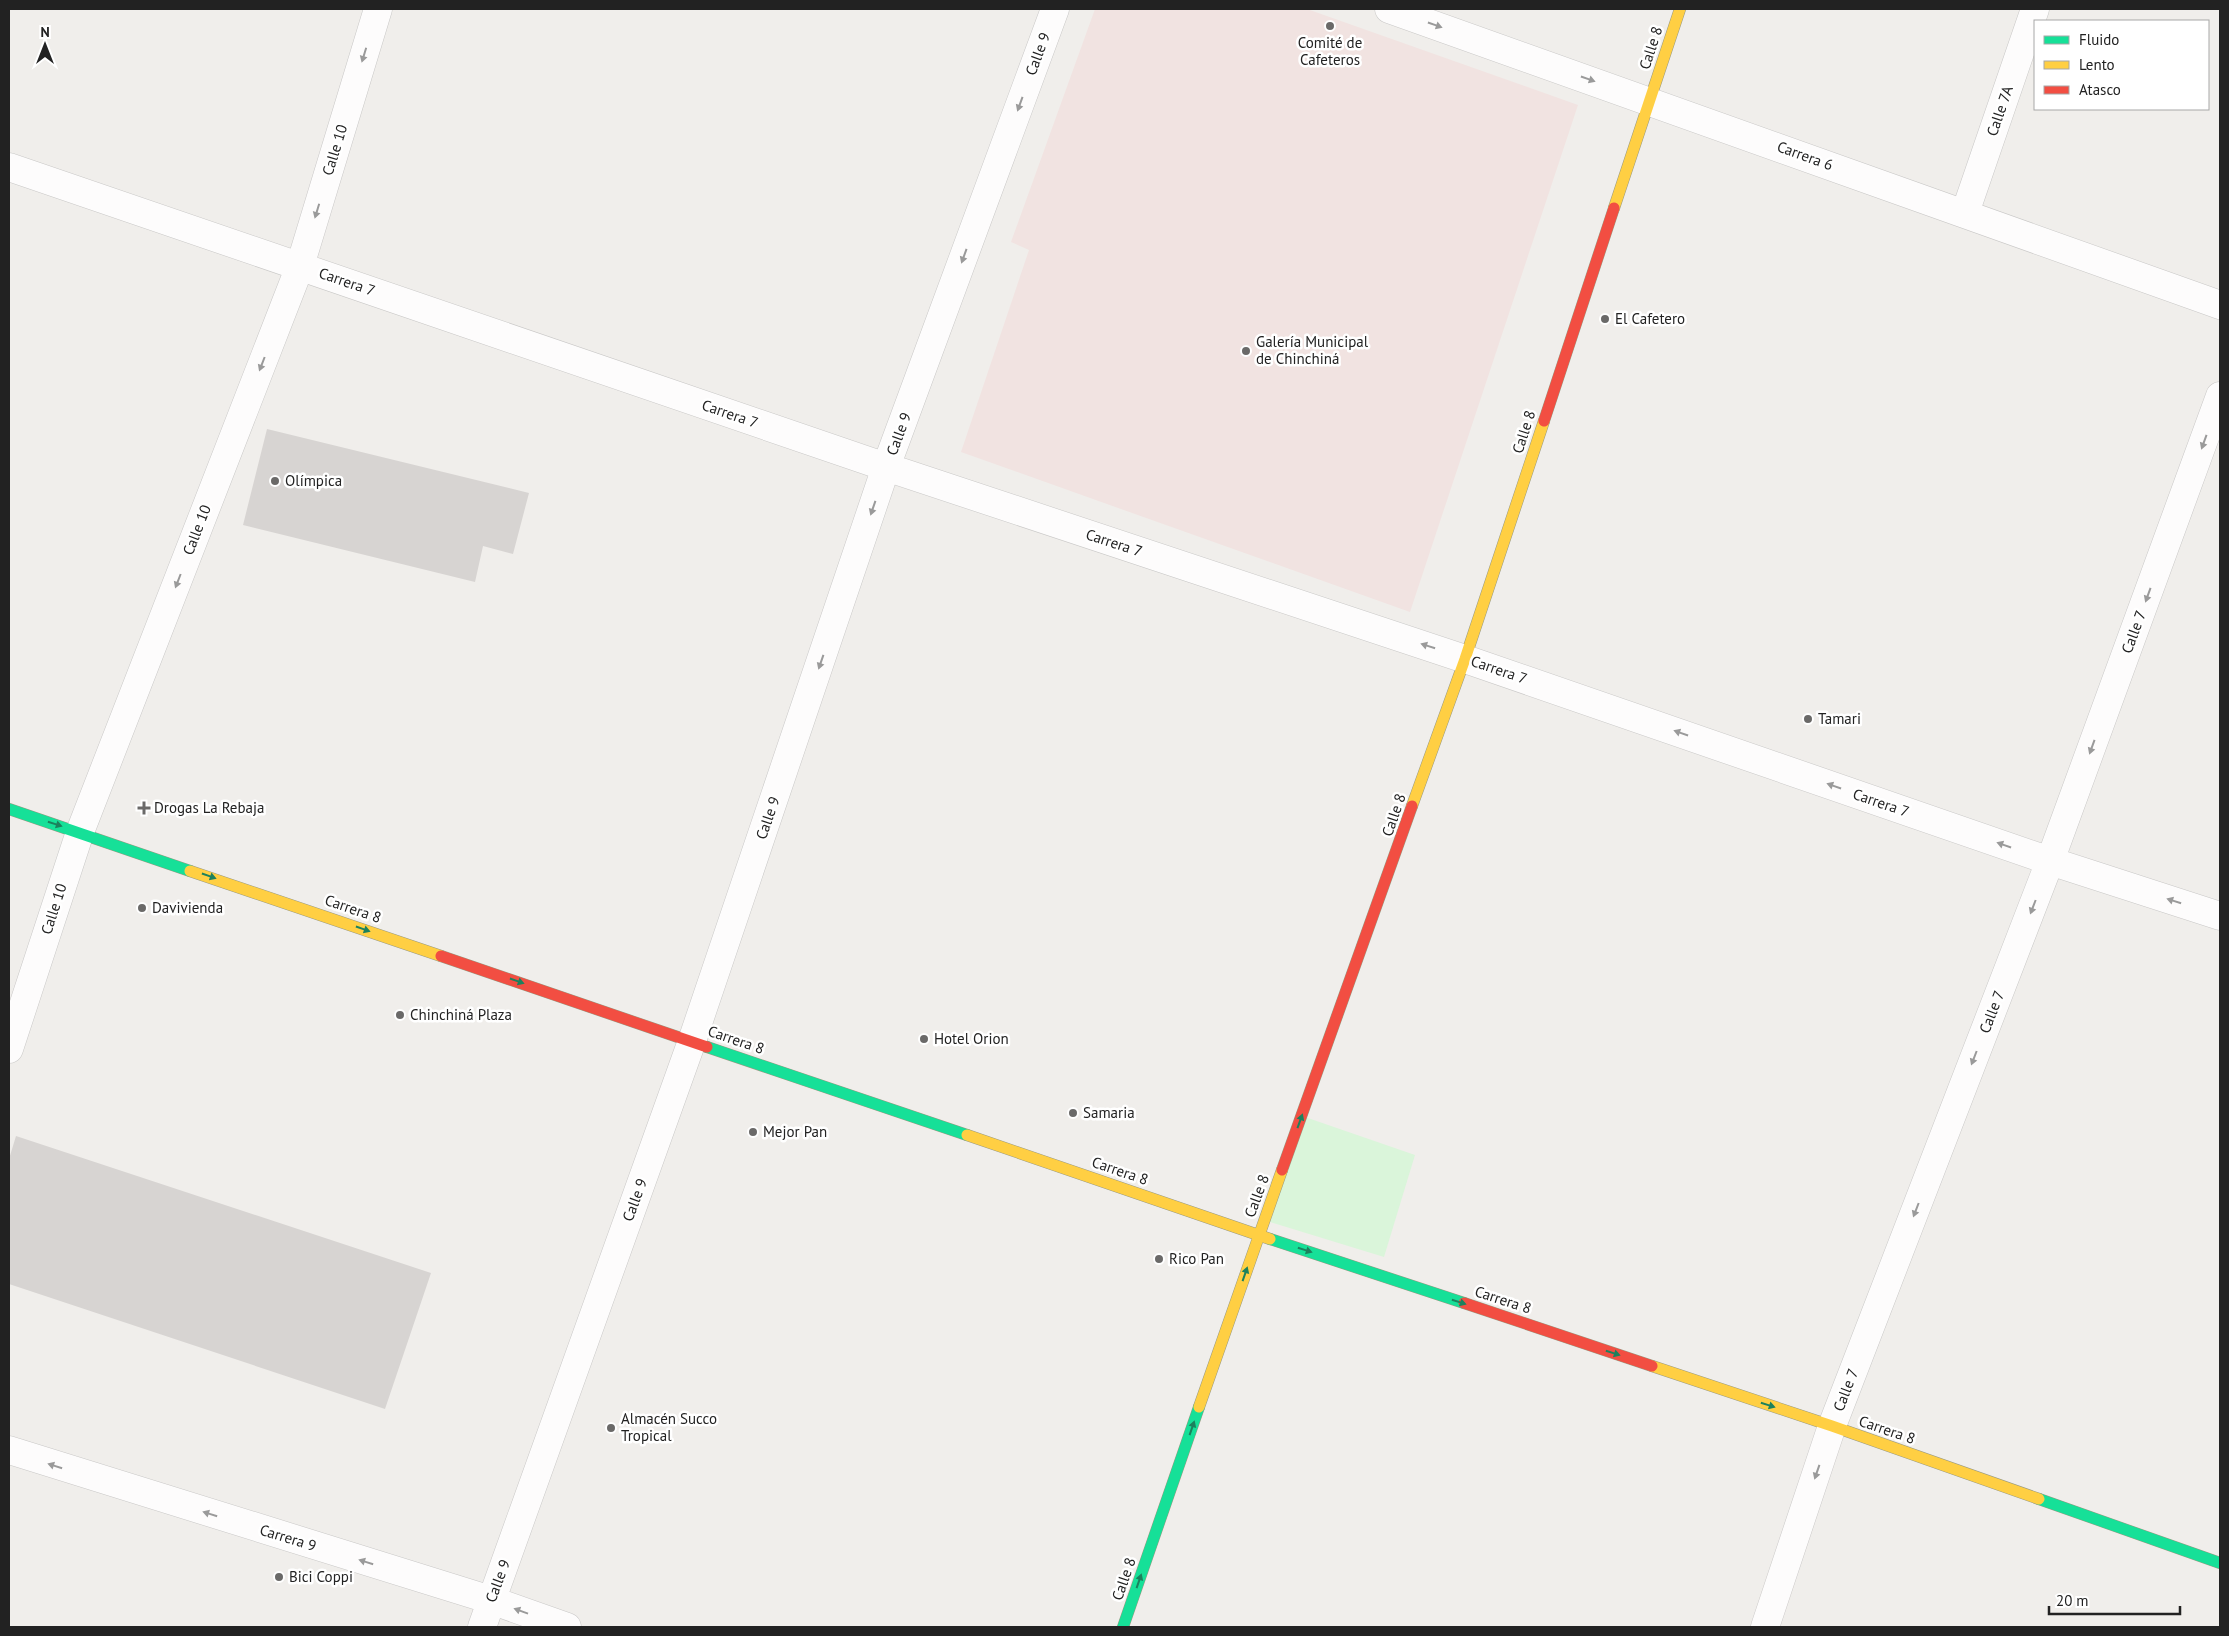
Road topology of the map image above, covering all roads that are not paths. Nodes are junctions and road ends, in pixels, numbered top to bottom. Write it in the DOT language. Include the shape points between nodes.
graph roads {
  1 [pos="378,9"];
  2 [pos="1055,9"];
  3 [pos="1389,9"];
  4 [pos="1680,9"];
  5 [pos="2035,9"];
  6 [pos="1650,101"];
  7 [pos="9,167"];
  8 [pos="1965,213"];
  9 [pos="300,266"];
  10 [pos="2220,305"];
  11 [pos="2220,396"];
  12 [pos="886,467"];
  13 [pos="1465,659"];
  14 [pos="9,809"];
  15 [pos="80,832"];
  16 [pos="2050,861"];
  17 [pos="2220,916"];
  18 [pos="692,1041"];
  19 [pos="9,1049"];
  20 [pos="1259,1235"];
  21 [pos="1832,1426"];
  22 [pos="9,1450"];
  23 [pos="2220,1563"];
  24 [pos="491,1600"];
  25 [pos="482,1627"];
  26 [pos="566,1627"];
  27 [pos="1123,1627"];
  28 [pos="1764,1627"];
  1 -- 9 [label="street, Calle 10, one-way"];
  2 -- 12 [label="street, Calle 9, one-way"];
  3 -- 6 [label="street, Carrera 6, one-way"];
  4 -- 6 [label="street, Calle 8"];
  5 -- 8 [label="street, Calle 7A"];
  6 -- 8 [label="street, Carrera 6"];
  6 -- 13 [label="street, Calle 8"];
  7 -- 9 [label="street, Carrera 7"];
  8 -- 10 [label="street, Carrera 6"];
  9 -- 12 [label="street, Carrera 7"];
  9 -- 15 [label="street, Calle 10, one-way"];
  11 -- 16 [label="street, Calle 7, one-way"];
  13 -- 12 [label="street, Carrera 7, one-way"];
  12 -- 18 [label="street, Calle 9, one-way"];
  16 -- 13 [label="street, Carrera 7, one-way"];
  20 -- 13 [label="street, Calle 8, one-way"];
  14 -- 15 [label="street, Carrera 8, one-way"];
  15 -- 18 [label="street, Carrera 8, one-way"];
  15 -- 19 [label="street, Calle 10"];
  17 -- 16 [label="street, Carrera 7, one-way"];
  16 -- 21 [label="street, Calle 7, one-way"];
  18 -- 20 [label="street, Carrera 8"];
  18 -- 24 [label="street, Calle 9"];
  20 -- 21 [label="street, Carrera 8, one-way"];
  27 -- 20 [label="street, Calle 8, one-way"];
  21 -- 23 [label="street, Carrera 8"];
  21 -- 28 [label="street, Calle 7, one-way"];
  24 -- 22 [label="street, Carrera 9, one-way"];
  24 -- 25 [label="street, Calle 9"];
  26 -- 24 [label="street, Carrera 9, one-way"];
}
